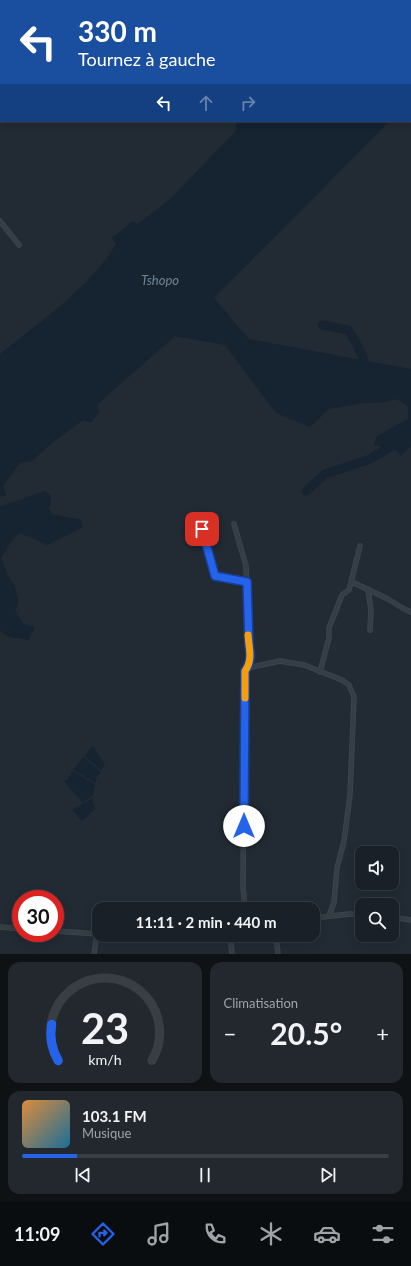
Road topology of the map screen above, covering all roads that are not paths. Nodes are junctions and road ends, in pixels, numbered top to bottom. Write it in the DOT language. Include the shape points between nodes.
graph roads {
  1 [pos="0,221"];
  2 [pos="19,245"];
  3 [pos="199,520"];
  4 [pos="234,524"];
  5 [pos="360,546"];
  6 [pos="247,582"];
  7 [pos="352,582"];
  8 [pos="368,589"];
  9 [pos="411,612"];
  10 [pos="370,630"];
  11 [pos="248,668"];
  12 [pos="320,672"];
  13 [pos="244,902"];
  14 [pos="355,915"];
  15 [pos="329,916"];
  16 [pos="320,917"];
  17 [pos="399,918"];
  18 [pos="411,920"];
  19 [pos="0,928"];
  20 [pos="12,929"];
  21 [pos="64,932"];
  22 [pos="92,934"];
  23 [pos="96,942"];
  24 [pos="231,942"];
  25 [pos="277,942"];
  26 [pos="94,954"];
  27 [pos="232,954"];
  28 [pos="278,954"];
  1 -- 2 [label="street"];
  3 -- 6 [label="street" via="215,576"];
  4 -- 6 [label="street" via="246,566"];
  5 -- 7 [label="street"];
  6 -- 11 [label="street" via="251,654"];
  7 -- 8 [label="street"];
  7 -- 12 [label="street" via="349,590 342,595 329,628 329,638"];
  8 -- 9 [label="street"];
  8 -- 10 [label="street"];
  11 -- 12 [label="street" via="280,661"];
  11 -- 13 [label="street" via="245,671"];
  12 -- 15 [label="street" via="349,685 354,698 350,795 344,841 336,868 334,902"];
  14 -- 15 [label="street"];
  15 -- 16 [label="street"];
  17 -- 18 [label="street"];
  19 -- 20 [label="street"];
  21 -- 22 [label="street"];
  23 -- 26 [label="street"];
  24 -- 27 [label="street"];
  25 -- 28 [label="street"];
}
